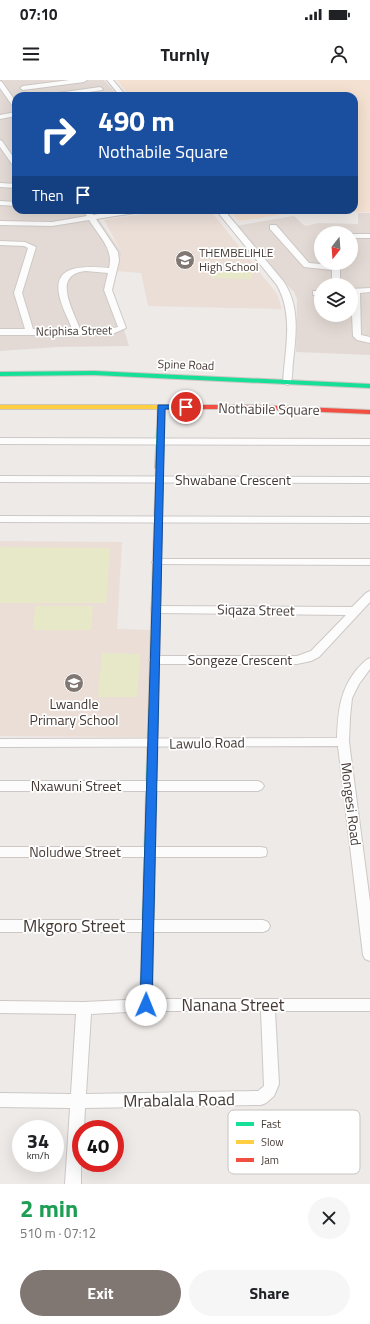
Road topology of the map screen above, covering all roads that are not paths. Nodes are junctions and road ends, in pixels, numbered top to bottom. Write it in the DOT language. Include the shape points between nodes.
graph roads {
  1 [pos="84,80"];
  2 [pos="110,80"];
  3 [pos="65,81"];
  4 [pos="1,87"];
  5 [pos="23,88"];
  6 [pos="100,89"];
  7 [pos="73,92"];
  8 [pos="85,92"];
  9 [pos="120,92"];
  10 [pos="12,104"];
  11 [pos="12,115"];
  12 [pos="0,117"];
  13 [pos="0,142"];
  14 [pos="12,160"];
  15 [pos="0,186"];
  16 [pos="12,186"];
  17 [pos="0,203"];
  18 [pos="12,204"];
  19 [pos="89,214"];
  20 [pos="116,214"];
  21 [pos="223,214"];
  22 [pos="92,218"];
  23 [pos="0,223"];
  24 [pos="273,227"];
  25 [pos="358,236"];
  26 [pos="370,236"];
  27 [pos="0,243"];
  28 [pos="314,267"];
  29 [pos="112,271"];
  30 [pos="370,290"];
  31 [pos="358,291"];
  32 [pos="356,322"];
  33 [pos="0,332"];
  34 [pos="30,332"];
  35 [pos="77,332"];
  36 [pos="370,340"];
  37 [pos="0,374"];
  38 [pos="287,382"];
  39 [pos="370,386"];
  40 [pos="0,407"];
  41 [pos="161,407"];
  42 [pos="370,412"];
  43 [pos="0,441"];
  44 [pos="161,442"];
  45 [pos="370,442"];
  46 [pos="0,479"];
  47 [pos="160,480"];
  48 [pos="370,480"];
  49 [pos="0,519"];
  50 [pos="159,520"];
  51 [pos="370,520"];
  52 [pos="157,562"];
  53 [pos="370,562"];
  54 [pos="370,594"];
  55 [pos="156,609"];
  56 [pos="355,611"];
  57 [pos="155,660"];
  58 [pos="370,662"];
  59 [pos="343,742"];
  60 [pos="0,743"];
  61 [pos="153,744"];
  62 [pos="0,786"];
  63 [pos="152,786"];
  64 [pos="258,786"];
  65 [pos="0,852"];
  66 [pos="150,852"];
  67 [pos="262,852"];
  68 [pos="0,926"];
  69 [pos="148,926"];
  70 [pos="263,926"];
  71 [pos="370,955"];
  72 [pos="146,1005"];
  73 [pos="268,1005"];
  74 [pos="370,1005"];
  75 [pos="0,1007"];
  76 [pos="84,1008"];
  77 [pos="0,1100"];
  78 [pos="78,1101"];
  79 [pos="73,1184"];
  1 -- 3 [label="street"];
  2 -- 9 [label="street"];
  3 -- 5 [label="street"];
  3 -- 7 [label="street"];
  4 -- 10 [label="street"];
  6 -- 8 [label="street"];
  11 -- 12 [label="street"];
  13 -- 14 [label="street"];
  15 -- 16 [label="street"];
  17 -- 18 [label="street"];
  19 -- 22 [label="street, Nciphisa Street"];
  20 -- 22 [label="street"];
  21 -- 38 [label="street" via="288,296 292,312"];
  22 -- 23 [label="street" via="52,224"];
  22 -- 29 [label="street, Nciphisa Street" via="114,252"];
  24 -- 28 [label="street" via="307,265"];
  25 -- 26 [label="street"];
  27 -- 34 [label="street" via="25,244 32,247 32,254 18,293"];
  29 -- 35 [label="street, Nciphisa Street" via="108,290 122,328 110,332"];
  29 -- 35 [label="street" via="79,269 65,277 63,294"];
  30 -- 31 [label="street"];
  32 -- 36 [label="street" via="358,336"];
  33 -- 34 [label="street, Nciphisa Street"];
  34 -- 35 [label="street, Nciphisa Street"];
  37 -- 38 [label="street, Spine Road" via="94,373"];
  38 -- 39 [label="street, Spine Road"];
  40 -- 41 [label="street, Nothabile Square"];
  41 -- 42 [label="street, Nothabile Square"];
  41 -- 44 [label="street"];
  43 -- 44 [label="street"];
  44 -- 45 [label="street"];
  44 -- 47 [label="street"];
  46 -- 47 [label="street, Shwabane Crescent"];
  47 -- 48 [label="street, Shwabane Crescent"];
  47 -- 50 [label="street"];
  49 -- 50 [label="street"];
  50 -- 51 [label="street"];
  50 -- 52 [label="street"];
  52 -- 53 [label="street"];
  52 -- 55 [label="street"];
  54 -- 56 [label="street, Songeze Crescent"];
  55 -- 56 [label="street, Siqaza Street"];
  55 -- 57 [label="street"];
  56 -- 57 [label="street, Songeze Crescent" via="315,654 307,658"];
  57 -- 61 [label="street"];
  58 -- 59 [label="street, Mongesi Road" via="356,676 346,696"];
  59 -- 61 [label="street, Lawulo Road"];
  59 -- 71 [label="street, Mongesi Road"];
  60 -- 61 [label="street, Lawulo Road"];
  61 -- 63 [label="street"];
  62 -- 63 [label="street, Nxawuni Street"];
  63 -- 64 [label="street, Nxawuni Street"];
  63 -- 66 [label="street"];
  65 -- 66 [label="street, Noludwe Street"];
  66 -- 67 [label="street, Noludwe Street"];
  66 -- 69 [label="street"];
  68 -- 69 [label="street, Mkgoro Street"];
  69 -- 70 [label="street, Mkgoro Street"];
  69 -- 72 [label="street"];
  72 -- 73 [label="street, Nanana Street"];
  72 -- 76 [label="street, Nanana Street"];
  73 -- 74 [label="street, Nanana Street"];
  73 -- 78 [label="street, Mrabalala Road" via="272,1084 261,1098"];
  75 -- 76 [label="street, Nanana Street"];
  76 -- 78 [label="street"];
  77 -- 78 [label="street, Mrabalala Road"];
  78 -- 79 [label="street"];
}
